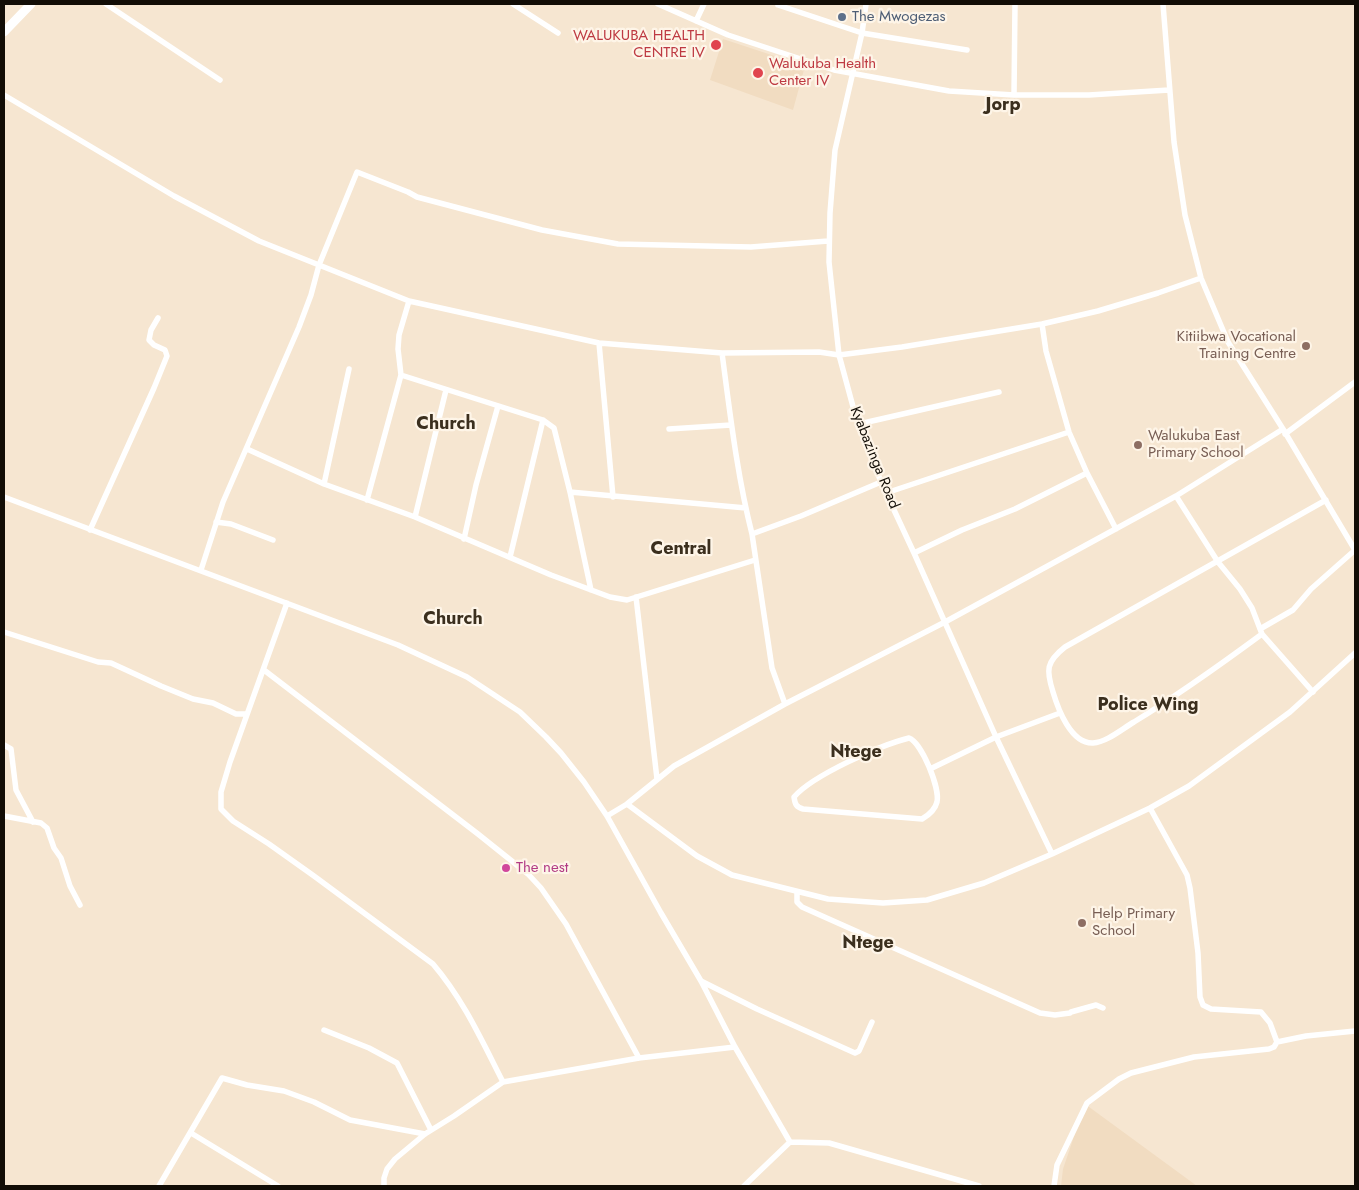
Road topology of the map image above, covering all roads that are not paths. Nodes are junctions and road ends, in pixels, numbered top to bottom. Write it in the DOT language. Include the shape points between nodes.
graph roads {
  1 [pos="31,4"];
  2 [pos="106,4"];
  3 [pos="513,4"];
  4 [pos="658,4"];
  5 [pos="704,4"];
  6 [pos="866,4"];
  7 [pos="1015,4"];
  8 [pos="1163,4"];
  9 [pos="778,5"];
  10 [pos="696,21"];
  11 [pos="4,32"];
  12 [pos="558,33"];
  13 [pos="862,34"];
  14 [pos="966,50"];
  15 [pos="852,74"];
  16 [pos="220,80"];
  17 [pos="1169,90"];
  18 [pos="4,95"];
  19 [pos="1014,96"];
  20 [pos="828,241"];
  21 [pos="319,265"];
  22 [pos="1201,278"];
  23 [pos="409,301"];
  24 [pos="158,318"];
  25 [pos="1042,324"];
  26 [pos="599,342"];
  27 [pos="722,352"];
  28 [pos="839,355"];
  29 [pos="349,370"];
  30 [pos="401,375"];
  31 [pos="1355,382"];
  32 [pos="446,390"];
  33 [pos="999,392"];
  34 [pos="498,406"];
  35 [pos="543,420"];
  36 [pos="858,424"];
  37 [pos="731,425"];
  38 [pos="669,430"];
  39 [pos="1284,431"];
  40 [pos="1068,432"];
  41 [pos="247,449"];
  42 [pos="1087,473"];
  43 [pos="880,482"];
  44 [pos="324,484"];
  45 [pos="570,492"];
  46 [pos="886,492"];
  47 [pos="1176,496"];
  48 [pos="4,497"];
  49 [pos="613,497"];
  50 [pos="367,500"];
  51 [pos="1326,500"];
  52 [pos="746,508"];
  53 [pos="415,517"];
  54 [pos="216,522"];
  55 [pos="1116,529"];
  56 [pos="90,530"];
  57 [pos="752,534"];
  58 [pos="464,538"];
  59 [pos="273,540"];
  60 [pos="1355,550"];
  61 [pos="914,553"];
  62 [pos="510,557"];
  63 [pos="755,560"];
  64 [pos="1218,562"];
  65 [pos="201,570"];
  66 [pos="591,590"];
  67 [pos="636,597"];
  68 [pos="287,603"];
  69 [pos="945,622"];
  70 [pos="1261,631"];
  71 [pos="4,632"];
  72 [pos="1355,653"];
  73 [pos="264,670"];
  74 [pos="1314,692"];
  75 [pos="786,704"];
  76 [pos="1060,713"];
  77 [pos="246,714"];
  78 [pos="996,737"];
  79 [pos="4,745"];
  80 [pos="930,769"];
  81 [pos="657,779"];
  82 [pos="627,804"];
  83 [pos="1150,808"];
  84 [pos="4,816"];
  85 [pos="607,816"];
  86 [pos="33,822"];
  87 [pos="1052,854"];
  88 [pos="797,892"];
  89 [pos="80,905"];
  90 [pos="701,980"];
  91 [pos="1102,1008"];
  92 [pos="872,1022"];
  93 [pos="324,1030"];
  94 [pos="1355,1031"];
  95 [pos="1277,1042"];
  96 [pos="735,1047"];
  97 [pos="639,1058"];
  98 [pos="503,1082"];
  99 [pos="432,1130"];
  100 [pos="191,1133"];
  101 [pos="425,1134"];
  102 [pos="790,1142"];
  103 [pos="160,1186"];
  104 [pos="278,1186"];
  105 [pos="384,1186"];
  106 [pos="744,1186"];
  107 [pos="980,1186"];
  108 [pos="1054,1186"];
  1 -- 11 [label="street"];
  2 -- 16 [label="street"];
  3 -- 12 [label="street"];
  4 -- 10 [label="street"];
  5 -- 10 [label="street"];
  6 -- 13 [label="street, Kyabazinga Road"];
  7 -- 19 [label="street"];
  8 -- 17 [label="street"];
  9 -- 13 [label="street"];
  10 -- 15 [label="street" via="728,35"];
  13 -- 14 [label="street"];
  13 -- 15 [label="street, Kyabazinga Road"];
  15 -- 19 [label="street" via="949,91"];
  15 -- 20 [label="street, Kyabazinga Road" via="835,150"];
  17 -- 19 [label="street"];
  17 -- 22 [label="street" via="1185,215"];
  18 -- 21 [label="street" via="212,217 259,241"];
  20 -- 21 [label="street" via="751,247 618,244 542,230 417,197 357,172"];
  20 -- 28 [label="street, Kyabazinga Road"];
  21 -- 23 [label="street"];
  21 -- 41 [label="street" via="299,327"];
  22 -- 25 [label="street" via="1158,294"];
  22 -- 39 [label="street" via="1228,342"];
  23 -- 26 [label="street"];
  23 -- 30 [label="street" via="399,335"];
  24 -- 56 [label="street" via="149,340 165,350 167,356"];
  25 -- 28 [label="street"];
  25 -- 40 [label="street"];
  26 -- 27 [label="street"];
  26 -- 49 [label="street"];
  27 -- 28 [label="street"];
  27 -- 37 [label="street"];
  28 -- 36 [label="street, Kyabazinga Road"];
  29 -- 44 [label="street"];
  30 -- 32 [label="street"];
  30 -- 50 [label="street"];
  31 -- 39 [label="street"];
  32 -- 34 [label="street"];
  32 -- 53 [label="street"];
  33 -- 36 [label="street"];
  34 -- 35 [label="street"];
  34 -- 58 [label="street"];
  35 -- 45 [label="street" via="554,428"];
  35 -- 62 [label="street"];
  36 -- 43 [label="street, Kyabazinga Road"];
  37 -- 38 [label="street"];
  37 -- 52 [label="street"];
  39 -- 47 [label="street"];
  39 -- 51 [label="street"];
  40 -- 42 [label="street"];
  40 -- 46 [label="street"];
  41 -- 44 [label="street"];
  41 -- 54 [label="street"];
  42 -- 55 [label="street"];
  42 -- 61 [label="street"];
  43 -- 46 [label="street, Kyabazinga Road"];
  43 -- 57 [label="street"];
  44 -- 50 [label="street"];
  45 -- 49 [label="street"];
  45 -- 66 [label="street"];
  46 -- 61 [label="street, Kyabazinga Road"];
  47 -- 55 [label="street"];
  47 -- 64 [label="street"];
  48 -- 56 [label="street"];
  49 -- 52 [label="street"];
  50 -- 53 [label="street"];
  51 -- 60 [label="street"];
  51 -- 64 [label="street"];
  52 -- 57 [label="street"];
  53 -- 58 [label="street"];
  54 -- 59 [label="street" via="231,524"];
  54 -- 65 [label="street"];
  55 -- 69 [label="street"];
  56 -- 65 [label="street"];
  57 -- 63 [label="street"];
  58 -- 62 [label="street"];
  60 -- 70 [label="street" via="1311,589 1293,610"];
  61 -- 69 [label="street, Kyabazinga Road"];
  62 -- 66 [label="street"];
  63 -- 67 [label="street"];
  63 -- 75 [label="street" via="772,668"];
  64 -- 70 [label="street" via="1252,608"];
  64 -- 76 [label="street" via="1144,601 1054,655 1048,672"];
  65 -- 68 [label="street"];
  66 -- 67 [label="street" via="620,600"];
  67 -- 81 [label="street"];
  68 -- 73 [label="street"];
  68 -- 85 [label="street" via="398,645 488,690 520,712 546,737 584,782"];
  69 -- 75 [label="street"];
  69 -- 78 [label="street, Kyabazinga Road"];
  70 -- 74 [label="street"];
  70 -- 76 [label="street" via="1171,699 1103,740 1093,743 1075,735"];
  71 -- 77 [label="street" via="98,662 110,662 193,699 213,703 236,714"];
  72 -- 74 [label="street"];
  73 -- 77 [label="street"];
  73 -- 97 [label="street" via="528,874 566,924"];
  74 -- 83 [label="street" via="1190,786"];
  75 -- 81 [label="street" via="674,766"];
  76 -- 78 [label="street"];
  77 -- 98 [label="street" via="221,792 226,816 314,876 432,964 462,1004"];
  78 -- 80 [label="street"];
  78 -- 87 [label="street, Kyabazinga Road"];
  79 -- 86 [label="street" via="11,749 16,790"];
  80 -- 80 [label="street" via="938,794 937,802 929,815 922,819 804,809 795,804 794,797 805,786 853,760 906,739 914,740"];
  81 -- 82 [label="street"];
  82 -- 85 [label="street"];
  82 -- 88 [label="street" via="697,856 732,875"];
  83 -- 87 [label="street"];
  83 -- 95 [label="street" via="1187,874 1201,1003 1211,1008 1261,1012 1270,1022"];
  84 -- 86 [label="street"];
  85 -- 90 [label="street"];
  86 -- 89 [label="street" via="46,828"];
  87 -- 88 [label="street" via="984,883 927,900 883,903 828,899"];
  88 -- 91 [label="street" via="797,902 802,908 1040,1013 1070,1013 1096,1005"];
  90 -- 92 [label="street" via="855,1053 860,1051"];
  90 -- 96 [label="street"];
  93 -- 99 [label="street" via="398,1063"];
  94 -- 95 [label="street"];
  95 -- 108 [label="street" via="1269,1049 1194,1057 1119,1079 1086,1103 1058,1166"];
  96 -- 97 [label="street"];
  96 -- 102 [label="street"];
  97 -- 98 [label="street"];
  98 -- 99 [label="street"];
  99 -- 101 [label="street"];
  100 -- 101 [label="street" via="222,1078 284,1091 350,1120"];
  100 -- 103 [label="street"];
  100 -- 104 [label="street"];
  101 -- 105 [label="street" via="387,1169"];
  102 -- 106 [label="street"];
  102 -- 107 [label="street" via="828,1143"];
}
